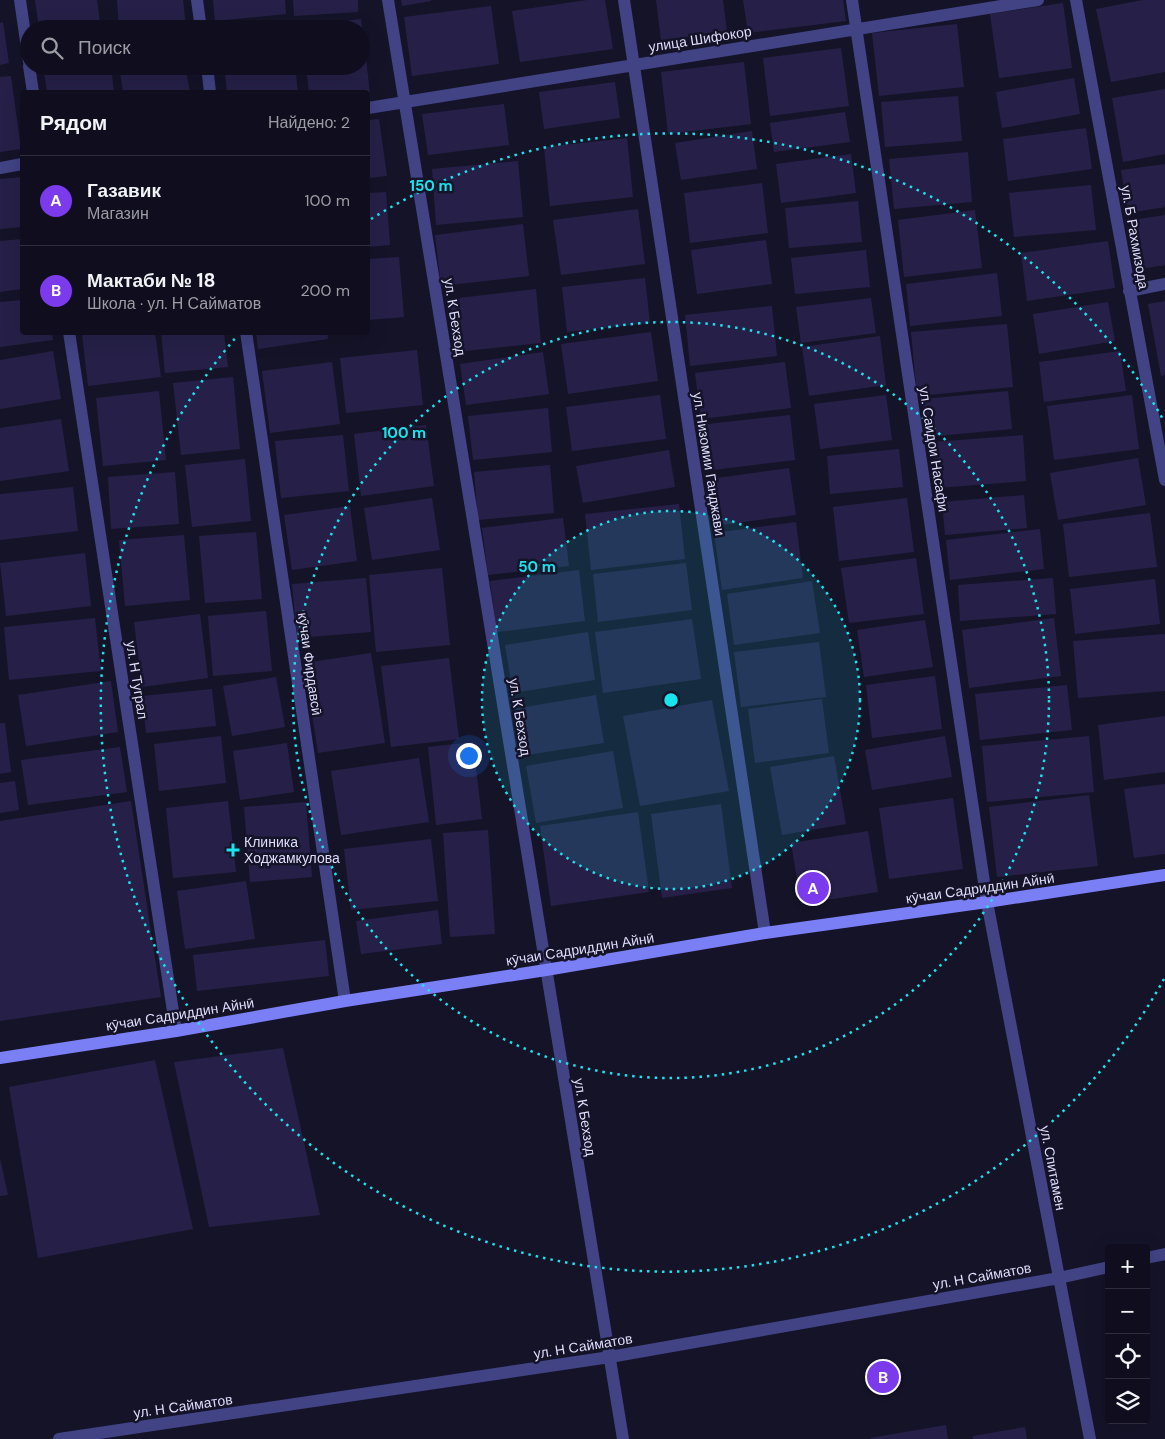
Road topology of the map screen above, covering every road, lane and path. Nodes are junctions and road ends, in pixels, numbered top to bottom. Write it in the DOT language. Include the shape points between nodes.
graph roads {
  1 [pos="20,0"];
  2 [pos="197,0"];
  3 [pos="388,0"];
  4 [pos="624,0"];
  5 [pos="852,0"];
  6 [pos="1038,0"];
  7 [pos="1076,0"];
  8 [pos="23,20"];
  9 [pos="200,20"];
  10 [pos="856,30"];
  11 [pos="634,65"];
  12 [pos="30,75"];
  13 [pos="207,75"];
  14 [pos="33,90"];
  15 [pos="210,90"];
  16 [pos="405,102"];
  17 [pos="370,108"];
  18 [pos="20,164"];
  19 [pos="0,168"];
  20 [pos="1165,284"];
  21 [pos="1129,291"];
  22 [pos="69,335"];
  23 [pos="246,335"];
  24 [pos="1165,480"];
  25 [pos="1165,875"];
  26 [pos="987,902"];
  27 [pos="765,933"];
  28 [pos="546,970"];
  29 [pos="345,1001"];
  30 [pos="176,1032"];
  31 [pos="0,1058"];
  32 [pos="1165,1254"];
  33 [pos="1150,1257"];
  34 [pos="1105,1267"];
  35 [pos="1059,1278"];
  36 [pos="610,1357"];
  37 [pos="59,1439"];
  38 [pos="623,1439"];
  39 [pos="1090,1439"];
  1 -- 8 [label="street"];
  2 -- 9 [label="street"];
  3 -- 16 [label="street, ул. К Бехзод"];
  4 -- 11 [label="street, ул. Низомии Ганджави"];
  5 -- 10 [label="street, ул. Саидои Насафи"];
  6 -- 10 [label="street, улица Шифокор"];
  7 -- 21 [label="street, ул. Б Рахмизода"];
  10 -- 11 [label="street, улица Шифокор"];
  10 -- 26 [label="street, ул. Саидои Насафи"];
  11 -- 16 [label="street, улица Шифокор"];
  11 -- 27 [label="street, ул. Низомии Ганджави"];
  12 -- 14 [label="street"];
  13 -- 15 [label="street"];
  16 -- 17 [label="street, улица Шифокор"];
  16 -- 28 [label="street, ул. К Бехзод"];
  18 -- 19 [label="street"];
  20 -- 21 [label="street"];
  21 -- 24 [label="street, ул. Б Рахмизода"];
  22 -- 30 [label="street, ул. Н Туграл"];
  23 -- 29 [label="street, кӯчаи Фирдавсӣ"];
  25 -- 26 [label="street, кӯчаи Садриддин Айнӣ"];
  26 -- 27 [label="street, кӯчаи Садриддин Айнӣ"];
  26 -- 35 [label="street, ул. Спитамен"];
  27 -- 28 [label="street, кӯчаи Садриддин Айнӣ"];
  28 -- 29 [label="street, кӯчаи Садриддин Айнӣ"];
  28 -- 36 [label="street, ул. К Бехзод"];
  29 -- 30 [label="street, кӯчаи Садриддин Айнӣ"];
  30 -- 31 [label="street, кӯчаи Садриддин Айнӣ"];
  32 -- 33 [label="street"];
  34 -- 35 [label="street, ул. Н Сайматов"];
  35 -- 36 [label="street, ул. Н Сайматов"];
  35 -- 39 [label="street, ул. Спитамен"];
  36 -- 37 [label="street, ул. Н Сайматов"];
  36 -- 38 [label="street, ул. К Бехзод"];
}
